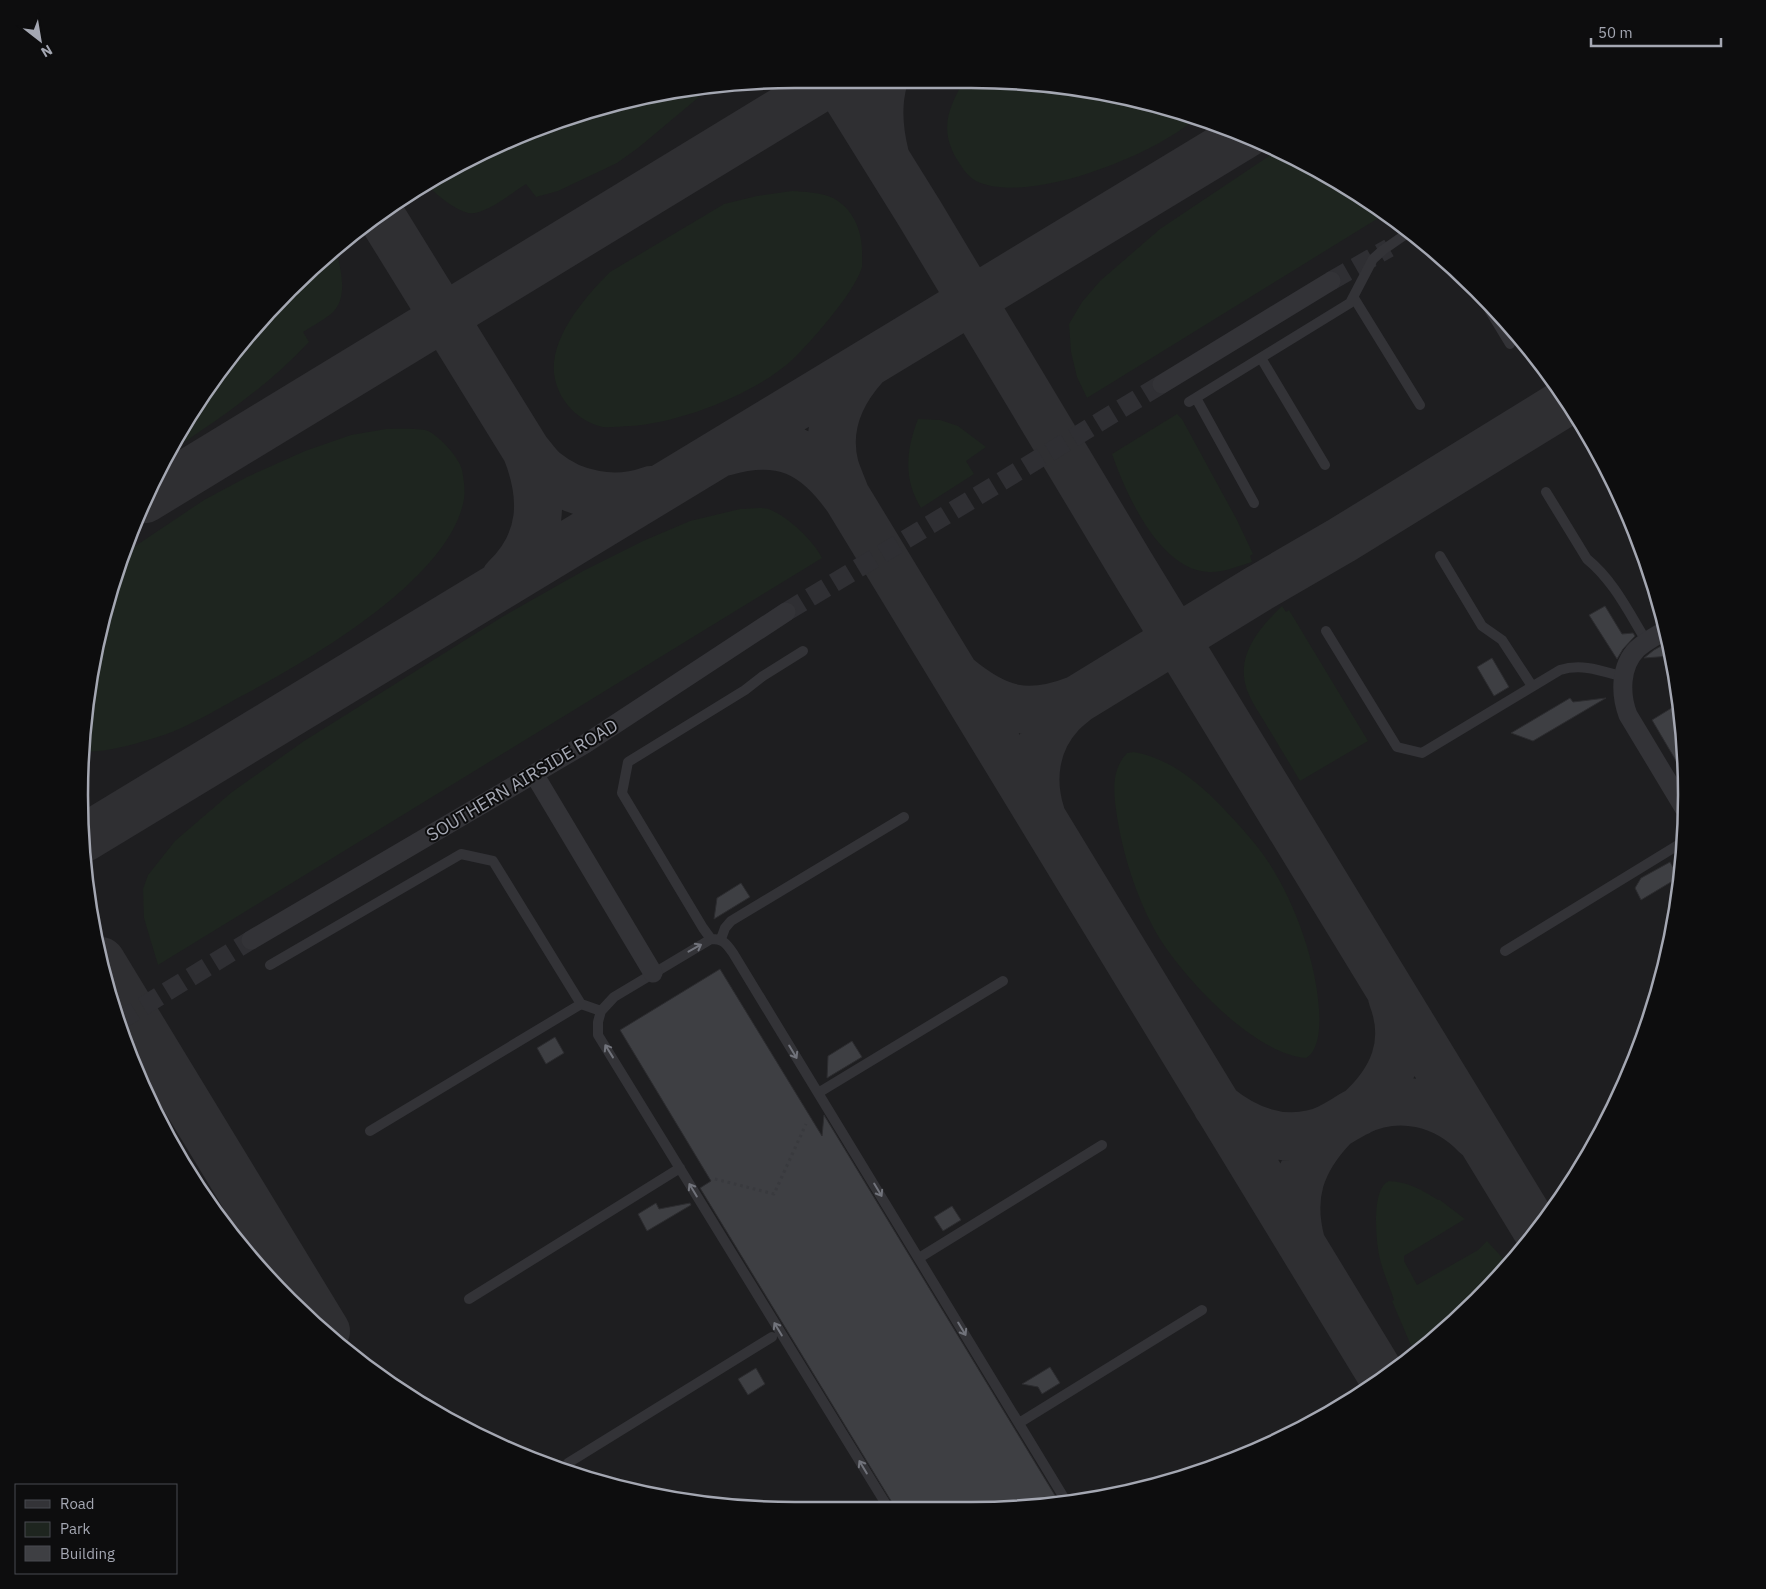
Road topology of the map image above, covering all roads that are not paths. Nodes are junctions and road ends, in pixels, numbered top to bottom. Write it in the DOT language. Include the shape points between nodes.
graph roads {
  1 [pos="1404,236"];
  2 [pos="1332,282"];
  3 [pos="1354,298"];
  4 [pos="1496,320"];
  5 [pos="1510,344"];
  6 [pos="1261,358"];
  7 [pos="1162,384"];
  8 [pos="1420,405"];
  9 [pos="1325,466"];
  10 [pos="1546,492"];
  11 [pos="1254,503"];
  12 [pos="1440,556"];
  13 [pos="786,612"];
  14 [pos="1326,631"];
  15 [pos="1659,634"];
  16 [pos="1648,642"];
  17 [pos="803,651"];
  18 [pos="1624,677"];
  19 [pos="1532,686"];
  20 [pos="534,774"];
  21 [pos="1678,798"];
  22 [pos="904,817"];
  23 [pos="1676,846"];
  24 [pos="716,939"];
  25 [pos="251,940"];
  26 [pos="1505,952"];
  27 [pos="270,965"];
  28 [pos="653,973"];
  29 [pos="1003,981"];
  30 [pos="581,1004"];
  31 [pos="601,1011"];
  32 [pos="818,1093"];
  33 [pos="370,1131"];
  34 [pos="1102,1145"];
  35 [pos="680,1168"];
  36 [pos="919,1258"];
  37 [pos="469,1299"];
  38 [pos="1202,1310"];
  39 [pos="772,1337"];
  40 [pos="1019,1423"];
  41 [pos="568,1463"];
  42 [pos="1062,1495"];
  43 [pos="885,1502"];
  1 -- 3 [label="lane" via="1373,259"];
  2 -- 7 [label="street"];
  3 -- 6 [label="lane"];
  3 -- 8 [label="lane"];
  4 -- 5 [label="lane"];
  6 -- 9 [label="lane"];
  6 -- 11 [label="lane" via="1192,400"];
  10 -- 16 [label="lane" via="1587,559 1615,589"];
  12 -- 19 [label="lane" via="1482,626 1502,640"];
  13 -- 20 [label="street, SOUTHERN AIRSIDE ROAD" via="586,744"];
  14 -- 19 [label="lane" via="1397,747 1422,754"];
  15 -- 16 [label="street"];
  16 -- 18 [label="street" via="1634,654"];
  17 -- 24 [label="lane" via="628,762 622,793 703,928"];
  18 -- 19 [label="lane" via="1592,668 1570,667"];
  18 -- 21 [label="street" via="1622,692 1628,715"];
  20 -- 25 [label="street, SOUTHERN AIRSIDE ROAD"];
  20 -- 28 [label="street"];
  22 -- 24 [label="lane" via="731,921"];
  23 -- 26 [label="lane"];
  28 -- 24 [label="lane, one-way"];
  24 -- 32 [label="lane, one-way" via="727,943"];
  27 -- 30 [label="lane" via="461,854 494,861"];
  28 -- 31 [label="lane" via="614,997"];
  29 -- 32 [label="lane"];
  30 -- 31 [label="lane"];
  30 -- 33 [label="lane"];
  35 -- 31 [label="lane, one-way" via="598,1035"];
  32 -- 36 [label="lane, one-way"];
  34 -- 36 [label="lane"];
  35 -- 37 [label="lane"];
  43 -- 35 [label="lane, one-way"];
  36 -- 40 [label="lane, one-way"];
  38 -- 40 [label="lane"];
  39 -- 41 [label="lane"];
  40 -- 42 [label="lane"];
}
